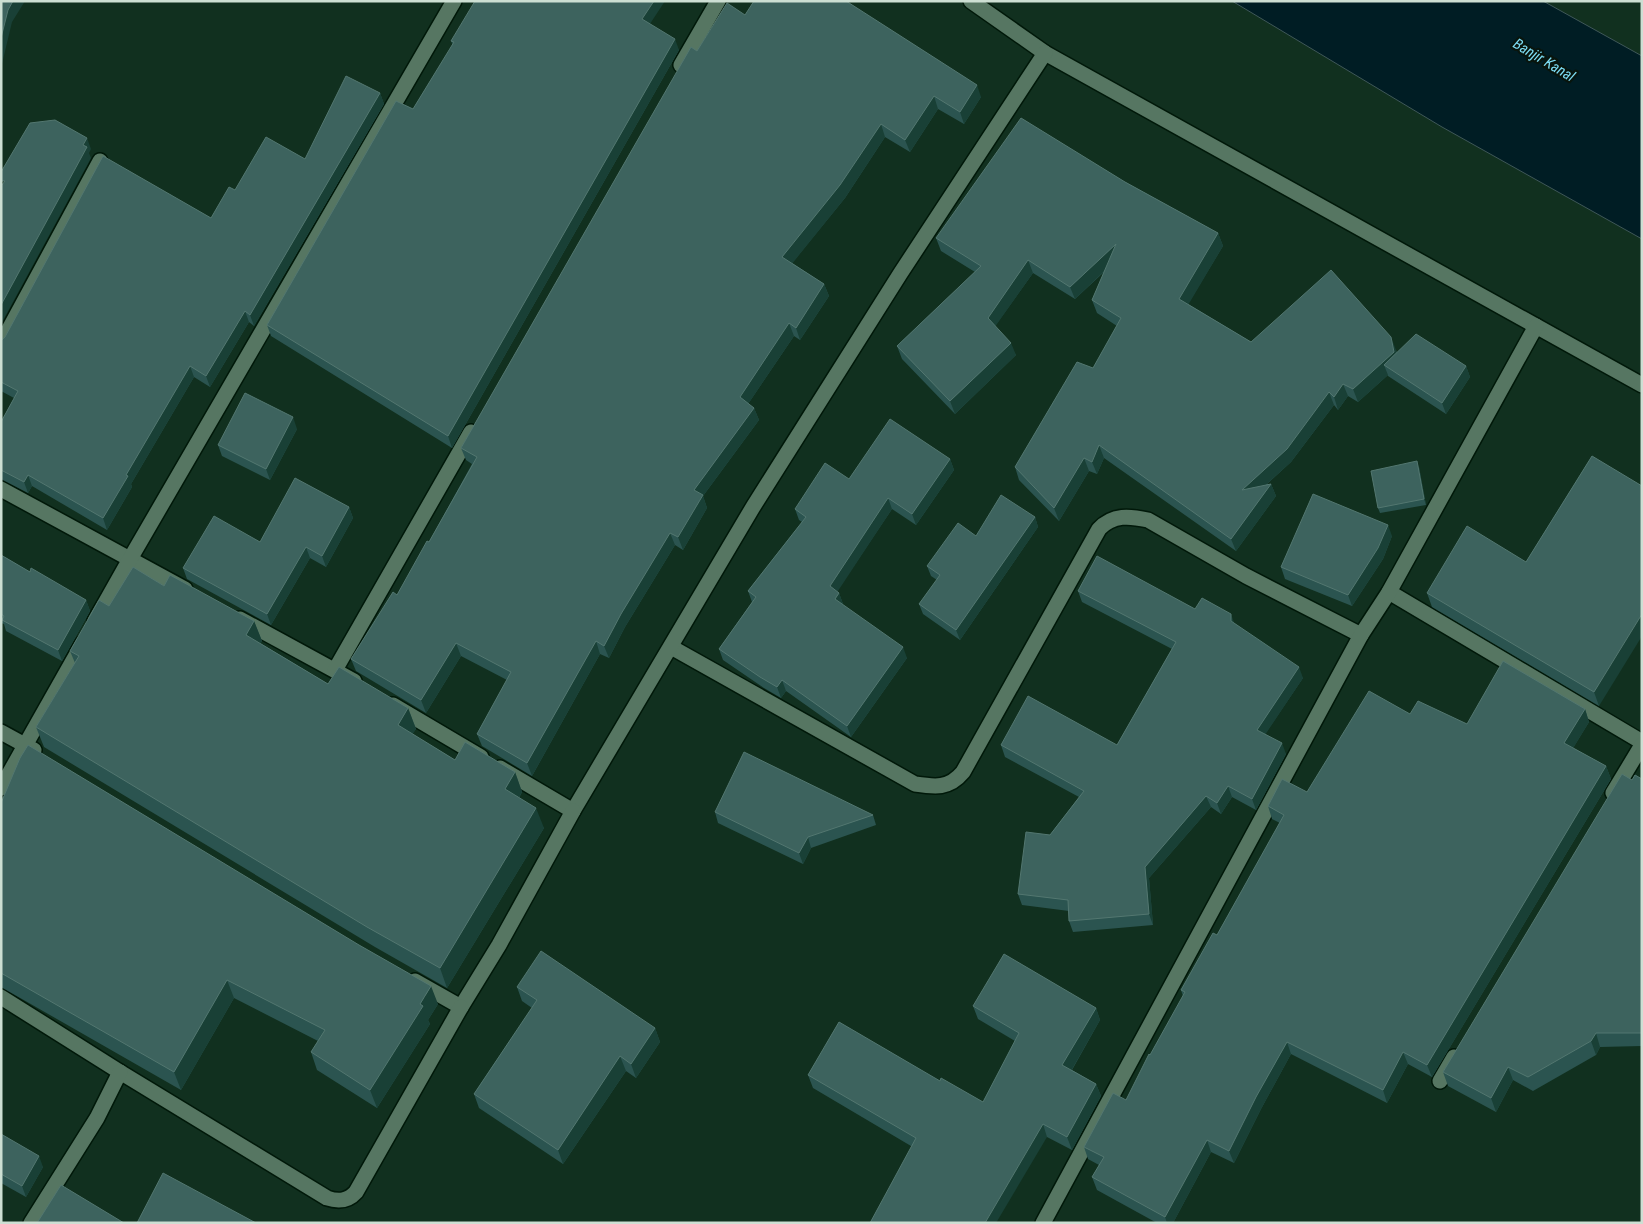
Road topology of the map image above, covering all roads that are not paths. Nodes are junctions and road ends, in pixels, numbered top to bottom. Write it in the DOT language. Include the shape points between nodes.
graph roads {
  1 [pos="454,1"];
  2 [pos="718,1"];
  3 [pos="971,1"];
  4 [pos="1046,53"];
  5 [pos="673,78"];
  6 [pos="100,161"];
  7 [pos="1536,326"];
  8 [pos="1,344"];
  9 [pos="1642,385"];
  10 [pos="477,421"];
  11 [pos="1,488"];
  12 [pos="130,559"];
  13 [pos="1389,592"];
  14 [pos="198,596"];
  15 [pos="224,610"];
  16 [pos="1361,635"];
  17 [pos="670,647"];
  18 [pos="334,670"];
  19 [pos="1,732"];
  20 [pos="1642,743"];
  21 [pos="26,746"];
  22 [pos="43,756"];
  23 [pos="1,788"];
  24 [pos="1606,804"];
  25 [pos="573,812"];
  26 [pos="401,973"];
  27 [pos="1,996"];
  28 [pos="461,1007"];
  29 [pos="1460,1047"];
  30 [pos="120,1072"];
  31 [pos="1440,1081"];
  32 [pos="30,1223"];
  33 [pos="1043,1223"];
  1 -- 12 [label="street"];
  2 -- 5 [label="street"];
  3 -- 4 [label="street"];
  4 -- 7 [label="street"];
  4 -- 17 [label="street" via="890,290"];
  6 -- 8 [label="street"];
  7 -- 9 [label="street"];
  7 -- 13 [label="street"];
  10 -- 18 [label="street"];
  11 -- 12 [label="street"];
  12 -- 14 [label="street"];
  12 -- 21 [label="street"];
  13 -- 16 [label="street"];
  13 -- 20 [label="street"];
  15 -- 18 [label="street"];
  16 -- 17 [label="street" via="1246,576 1148,520 1116,518 1099,529 963,772 957,780 937,787 915,784"];
  16 -- 33 [label="street"];
  17 -- 25 [label="street"];
  18 -- 25 [label="street"];
  19 -- 21 [label="street"];
  20 -- 24 [label="street"];
  21 -- 22 [label="street"];
  21 -- 23 [label="street"];
  25 -- 28 [label="street" via="499,946"];
  26 -- 28 [label="street"];
  27 -- 30 [label="street"];
  28 -- 30 [label="street" via="356,1192 344,1200 327,1198"];
  29 -- 31 [label="street"];
  30 -- 32 [label="street" via="97,1118"];
}
